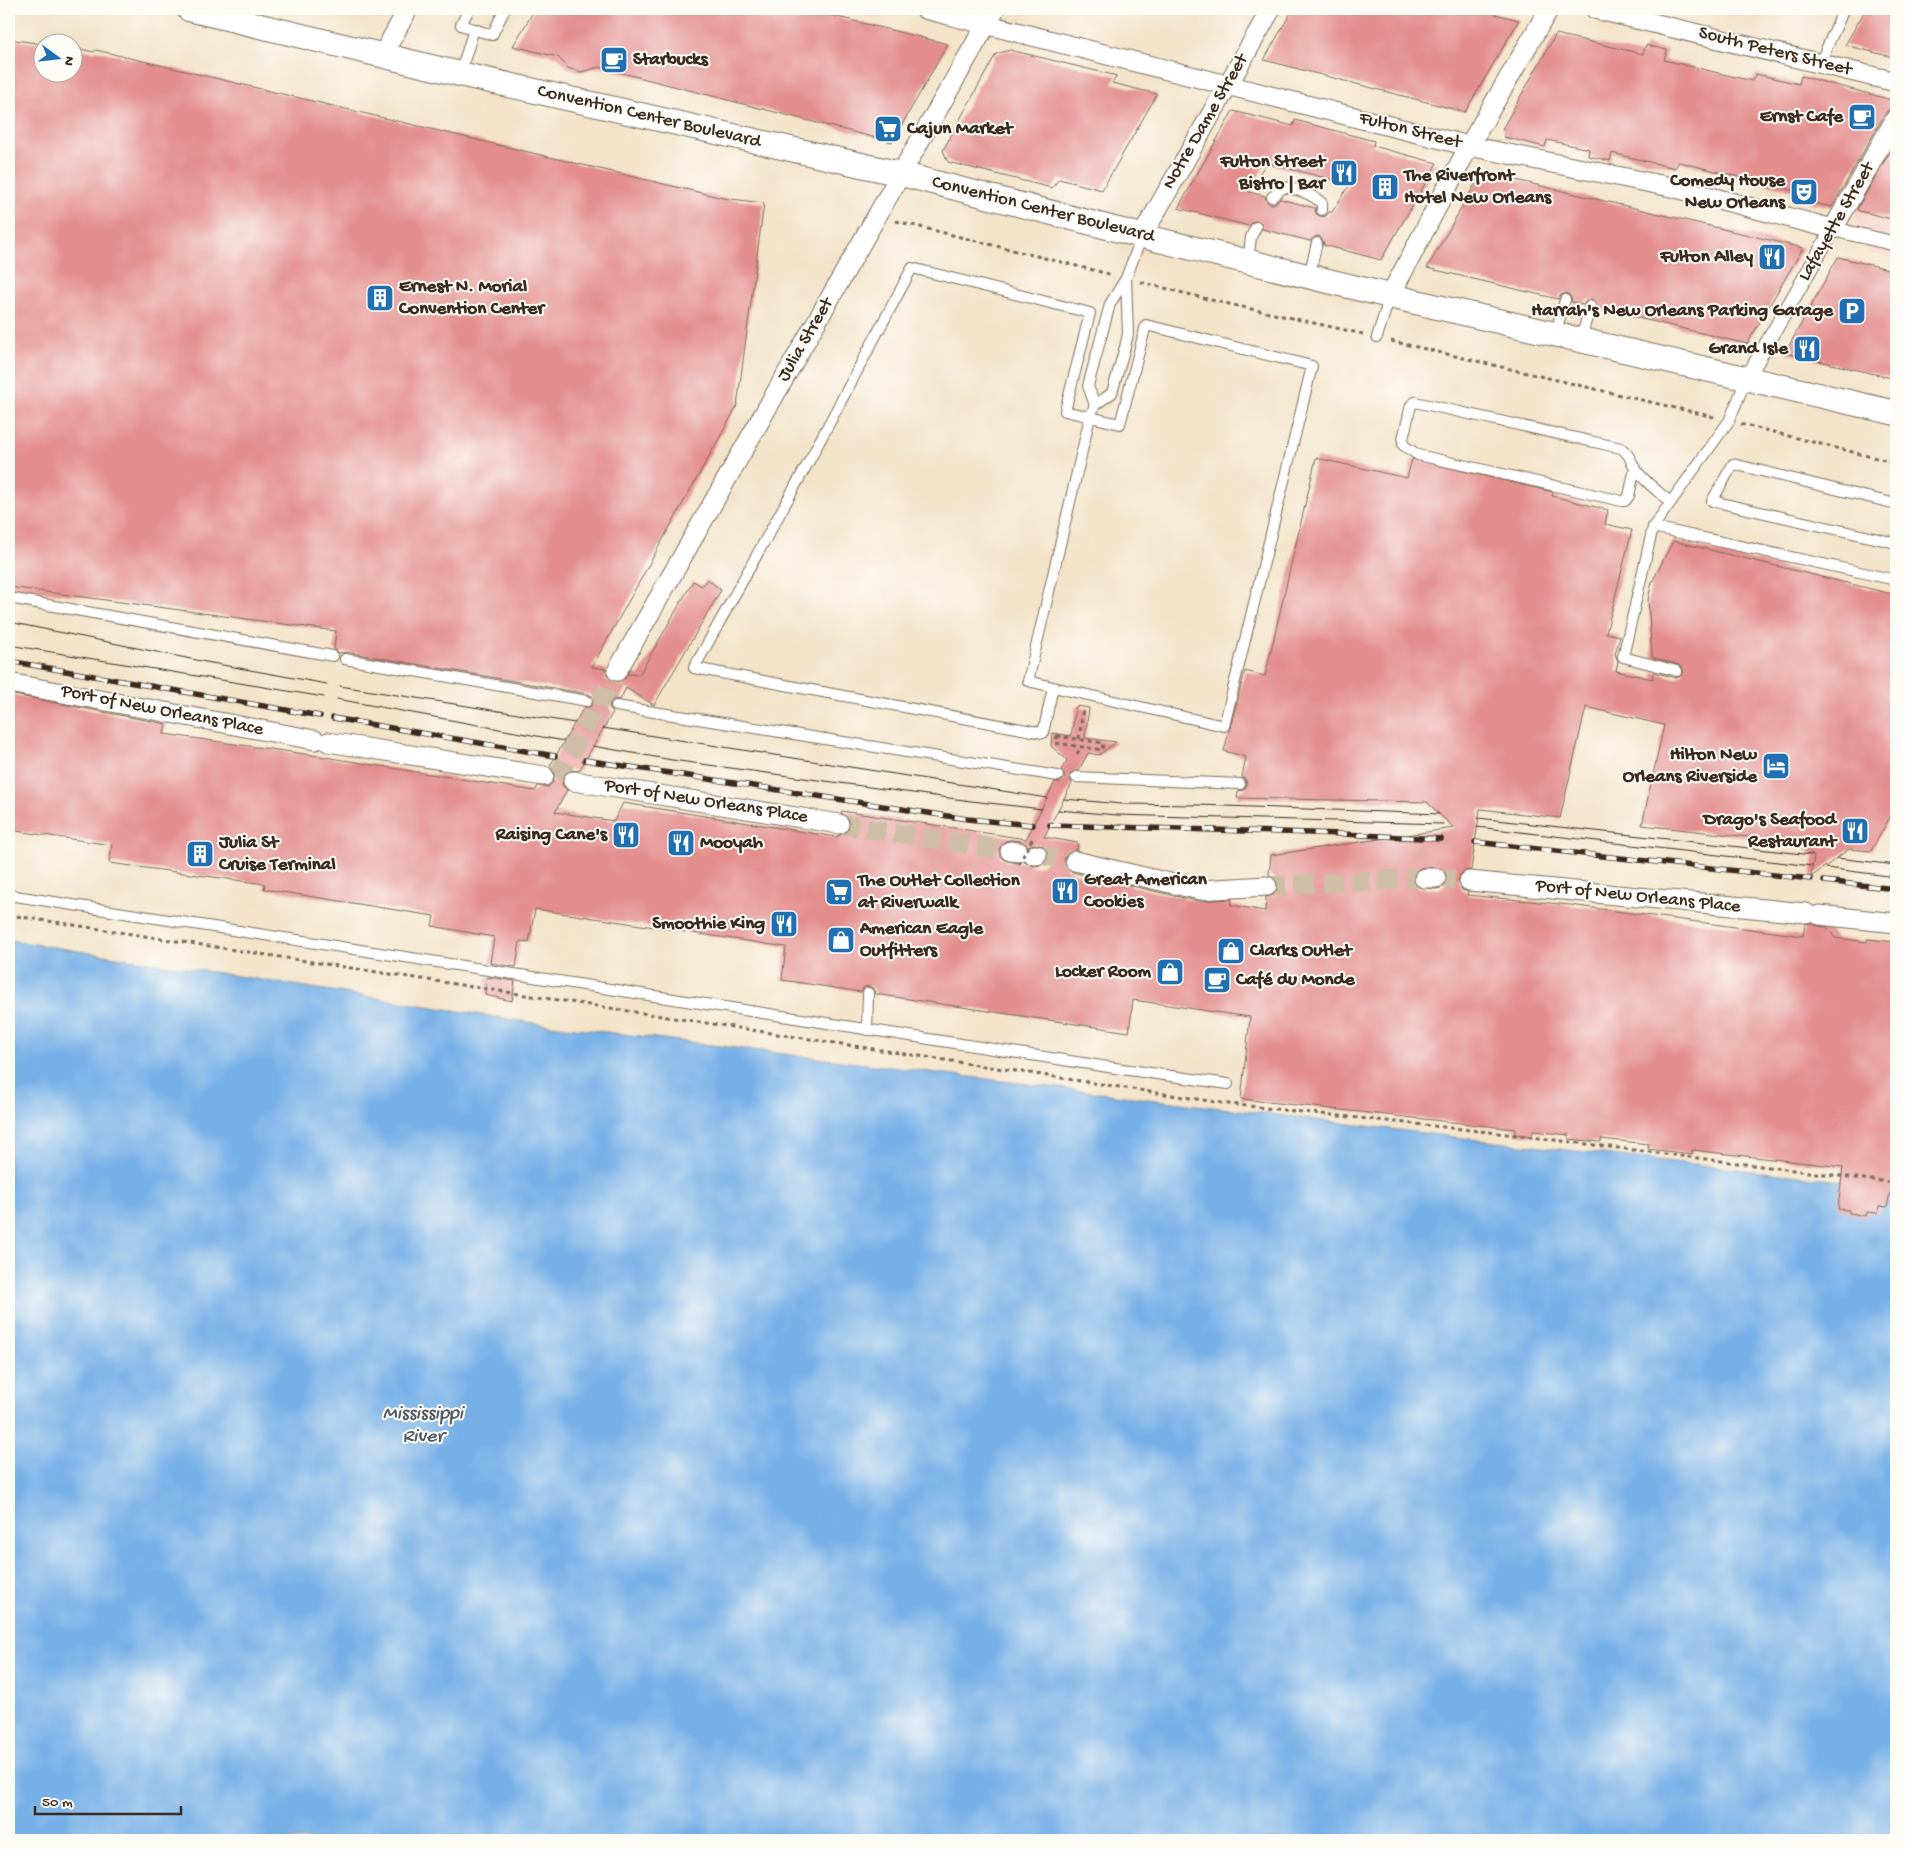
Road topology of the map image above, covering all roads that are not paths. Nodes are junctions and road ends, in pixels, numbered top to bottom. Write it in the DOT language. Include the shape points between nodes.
graph roads {
  1 [pos="189,9"];
  2 [pos="408,9"];
  3 [pos="469,9"];
  4 [pos="505,9"];
  5 [pos="925,9"];
  6 [pos="1271,9"];
  7 [pos="1549,9"];
  8 [pos="1595,9"];
  9 [pos="1844,9"];
  10 [pos="237,14"];
  11 [pos="990,16"];
  12 [pos="474,29"];
  13 [pos="382,56"];
  14 [pos="1820,63"];
  15 [pos="460,74"];
  16 [pos="1896,82"];
  17 [pos="1227,84"];
  18 [pos="1896,118"];
  19 [pos="1470,146"];
  20 [pos="901,174"];
  21 [pos="1272,197"];
  22 [pos="1322,210"];
  23 [pos="1256,227"];
  24 [pos="1834,229"];
  25 [pos="1142,236"];
  26 [pos="1317,243"];
  27 [pos="1896,244"];
  28 [pos="1248,262"];
  29 [pos="1309,276"];
  30 [pos="1126,278"];
  31 [pos="1390,296"];
  32 [pos="1565,300"];
  33 [pos="1590,306"];
  34 [pos="1555,335"];
  35 [pos="1377,337"];
  36 [pos="1580,341"];
  37 [pos="1747,378"];
  38 [pos="1095,405"];
  39 [pos="1896,413"];
  40 [pos="1090,417"];
  41 [pos="1635,468"];
  42 [pos="1670,502"];
  43 [pos="1896,504"];
  44 [pos="1653,527"];
  45 [pos="1896,543"];
  46 [pos="1896,580"];
  47 [pos="9,598"];
  48 [pos="333,656"];
  49 [pos="345,659"];
  50 [pos="1677,670"];
  51 [pos="617,672"];
  52 [pos="9,682"];
  53 [pos="1053,687"];
  54 [pos="587,701"];
  55 [pos="616,706"];
  56 [pos="544,776"];
  57 [pos="1058,776"];
  58 [pos="1076,777"];
  59 [pos="573,781"];
  60 [pos="1240,784"];
  61 [pos="839,824"];
  62 [pos="1075,861"];
  63 [pos="1469,880"];
  64 [pos="1267,886"];
  65 [pos="9,896"];
  66 [pos="1896,923"];
  67 [pos="868,993"];
  68 [pos="867,1030"];
  69 [pos="1228,1084"];
  1 -- 10 [label="street, Convention Center Boulevard"];
  2 -- 13 [label="street"];
  3 -- 12 [label="lane" via="461,25"];
  4 -- 12 [label="lane" via="492,35"];
  5 -- 11 [label="street, Fulton Street"];
  6 -- 17 [label="street, Notre Dame Street"];
  7 -- 19 [label="street"];
  8 -- 14 [label="street, South Peters Street"];
  9 -- 14 [label="lane"];
  10 -- 13 [label="street, Convention Center Boulevard"];
  11 -- 17 [label="street, Fulton Street"];
  11 -- 20 [label="street, Julia Street"];
  12 -- 15 [label="lane"];
  13 -- 15 [label="street, Convention Center Boulevard"];
  14 -- 16 [label="street, South Peters Street"];
  15 -- 20 [label="street, Convention Center Boulevard"];
  17 -- 19 [label="street, Fulton Street"];
  17 -- 25 [label="street, Notre Dame Street"];
  18 -- 24 [label="street, Lafayette Street"];
  19 -- 24 [label="street, Fulton Street" via="1676,188"];
  19 -- 31 [label="street"];
  20 -- 25 [label="street, Convention Center Boulevard"];
  20 -- 51 [label="street, Julia Street"];
  21 -- 22 [label="lane" via="1284,187 1296,189 1322,203"];
  23 -- 28 [label="lane" via="1251,237"];
  24 -- 27 [label="street, Fulton Street"];
  24 -- 37 [label="street, Lafayette Street"];
  25 -- 28 [label="street, Convention Center Boulevard"];
  25 -- 30 [label="lane"];
  26 -- 29 [label="lane"];
  28 -- 29 [label="street, Convention Center Boulevard"];
  29 -- 31 [label="street, Convention Center Boulevard"];
  30 -- 38 [label="lane" via="1110,304 1088,386"];
  30 -- 38 [label="lane" via="1128,334 1112,393"];
  31 -- 34 [label="street, Convention Center Boulevard"];
  31 -- 35 [label="lane"];
  32 -- 34 [label="lane"];
  33 -- 36 [label="lane"];
  34 -- 36 [label="street, Convention Center Boulevard"];
  36 -- 37 [label="street, Convention Center Boulevard"];
  37 -- 39 [label="street, Convention Center Boulevard"];
  37 -- 42 [label="lane" via="1729,421"];
  38 -- 40 [label="lane"];
  40 -- 53 [label="lane" via="1028,681"];
  40 -- 53 [label="lane" via="1120,424 1146,325 1312,366 1224,726"];
  40 -- 53 [label="lane" via="1065,411 1090,313 912,268 694,668 1043,733"];
  41 -- 41 [label="lane" via="1628,453 1621,448 1415,402 1411,405 1403,439 1403,445 1418,455 1622,501 1629,496"];
  41 -- 42 [label="lane"];
  42 -- 44 [label="lane"];
  43 -- 45 [label="lane" via="1733,464 1712,501"];
  44 -- 46 [label="lane"];
  44 -- 50 [label="lane" via="1623,658"];
  47 -- 48 [label="lane"];
  49 -- 54 [label="lane"];
  52 -- 56 [label="street, Port of New Orleans Place" via="322,741"];
  55 -- 57 [label="lane"];
  58 -- 60 [label="lane"];
  59 -- 61 [label="street, Port of New Orleans Place"];
  62 -- 64 [label="street" via="1200,890"];
  63 -- 66 [label="street, Port of New Orleans Place"];
  65 -- 68 [label="lane"];
  67 -- 68 [label="lane"];
  68 -- 69 [label="lane"];
}
